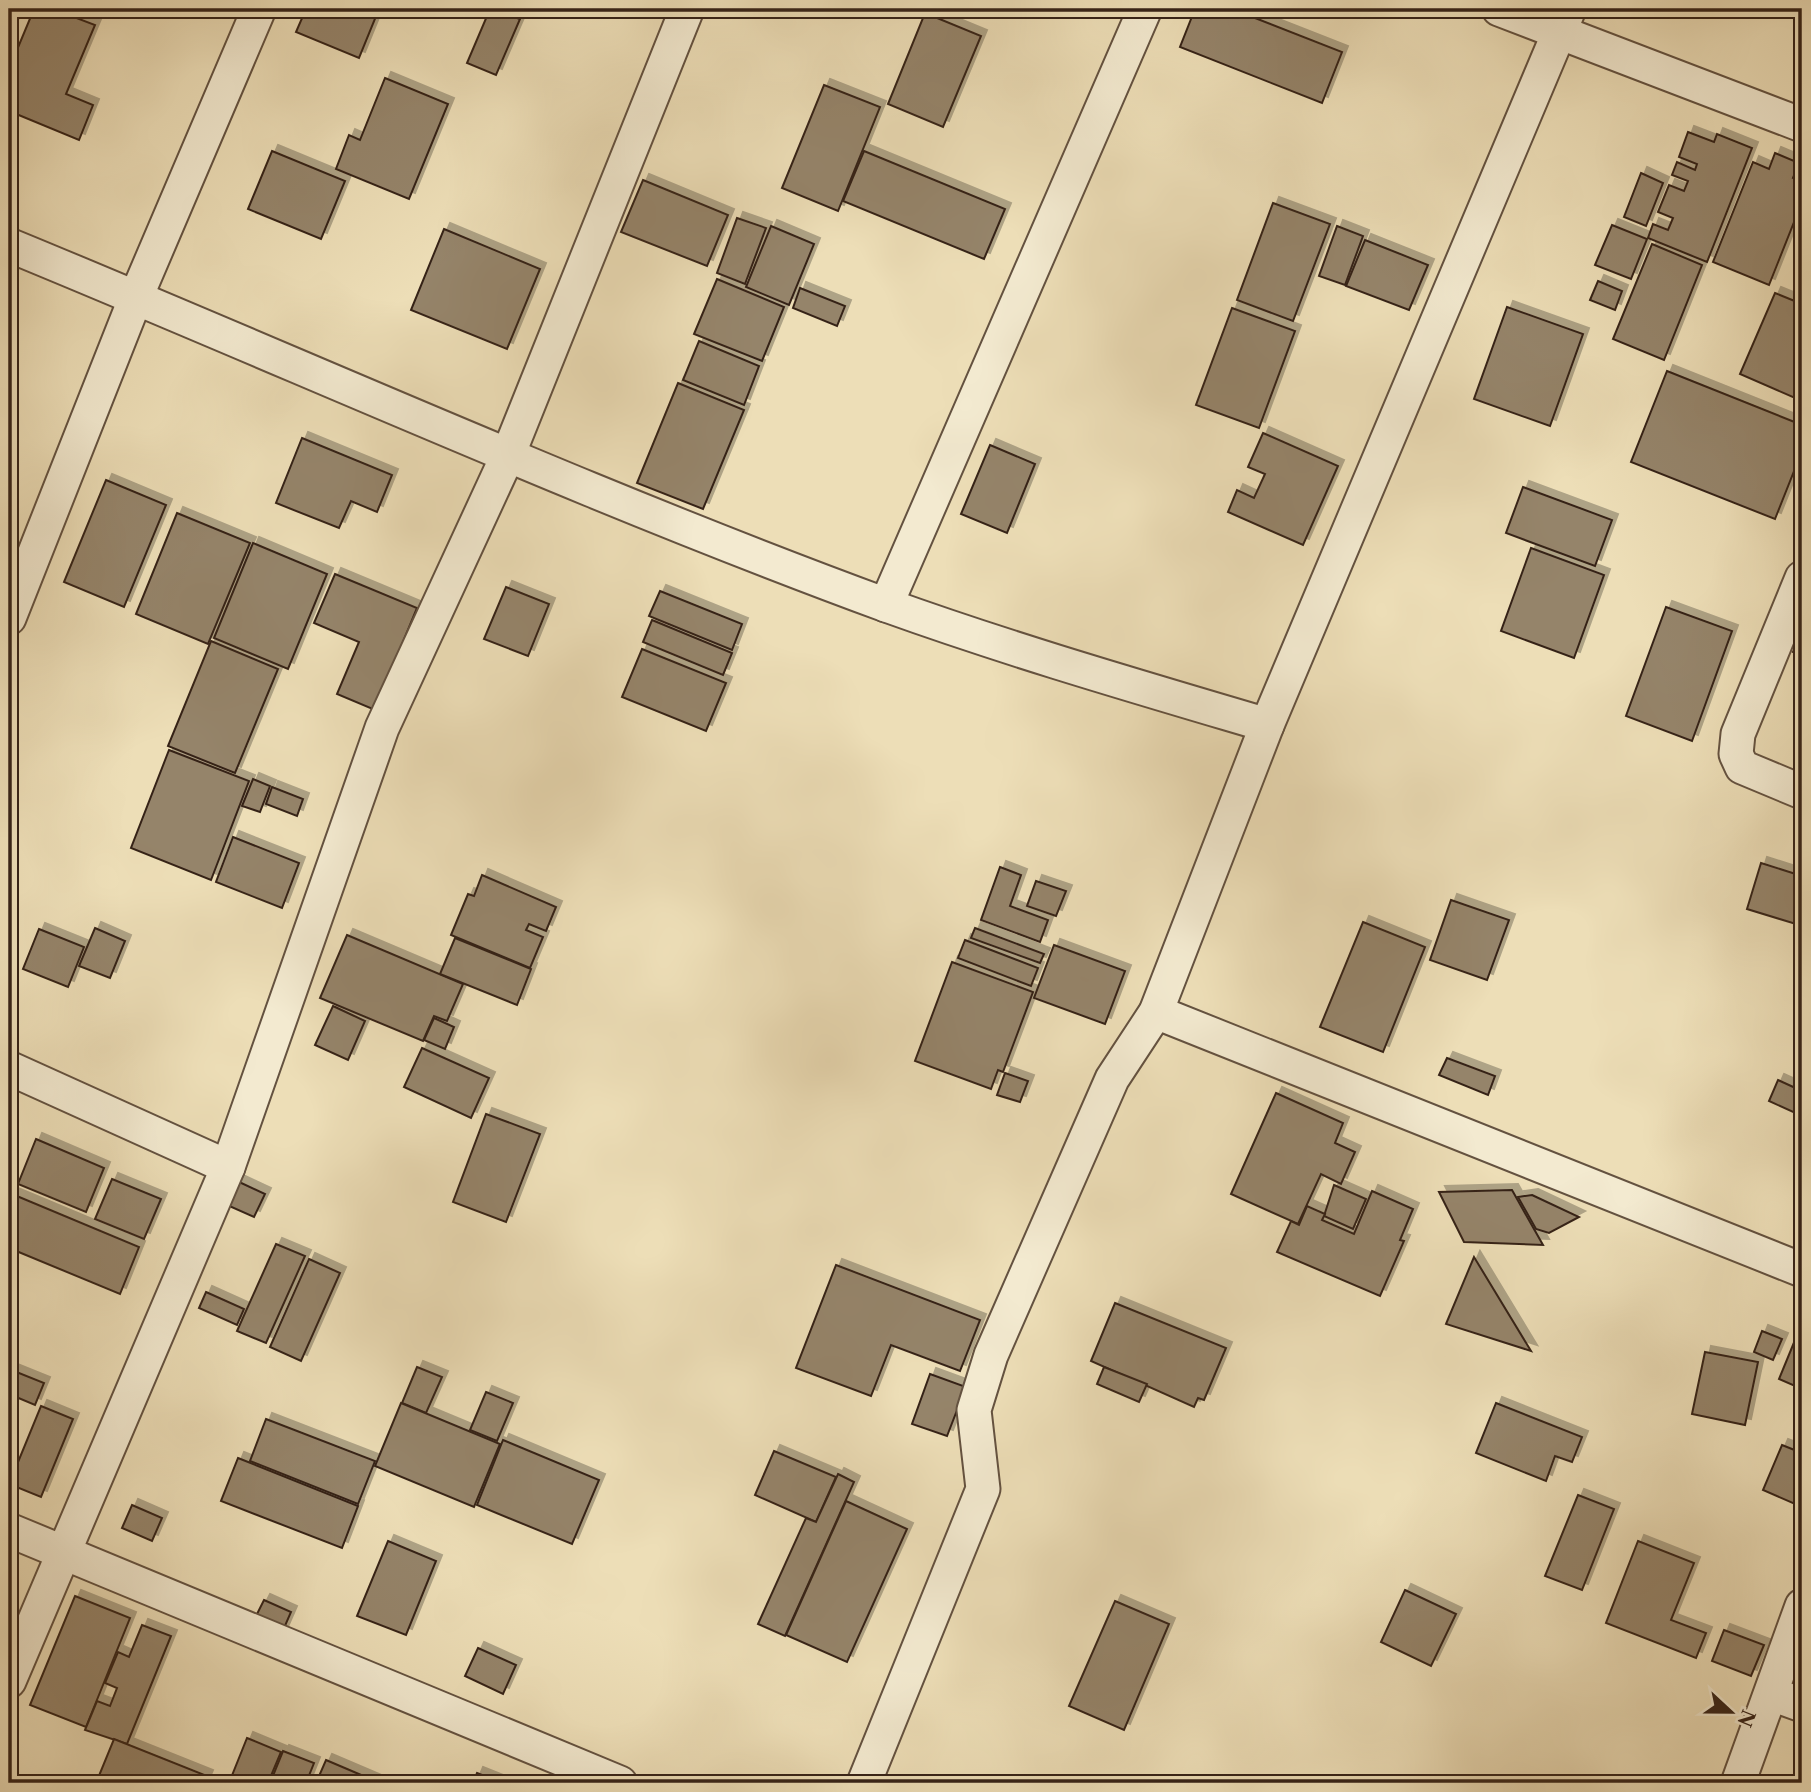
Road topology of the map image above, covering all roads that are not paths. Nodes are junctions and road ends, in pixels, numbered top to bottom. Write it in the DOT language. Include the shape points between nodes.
graph roads {
  1 [pos="259,9"];
  2 [pos="687,9"];
  3 [pos="1144,9"];
  4 [pos="1499,9"];
  5 [pos="1563,20"];
  6 [pos="1802,125"];
  7 [pos="9,245"];
  8 [pos="136,297"];
  9 [pos="508,455"];
  10 [pos="1802,578"];
  11 [pos="886,604"];
  12 [pos="9,618"];
  13 [pos="1267,725"];
  14 [pos="1802,792"];
  15 [pos="1156,1012"];
  16 [pos="9,1068"];
  17 [pos="228,1167"];
  18 [pos="1802,1270"];
  19 [pos="9,1530"];
  20 [pos="64,1552"];
  21 [pos="1802,1606"];
  22 [pos="9,1681"];
  23 [pos="1787,1699"];
  24 [pos="620,1783"];
  25 [pos="864,1783"];
  26 [pos="1738,1783"];
  1 -- 8 [label="street"];
  2 -- 9 [label="street"];
  3 -- 11 [label="street"];
  4 -- 5 [label="street"];
  5 -- 6 [label="street"];
  5 -- 13 [label="street"];
  7 -- 8 [label="street"];
  8 -- 9 [label="street"];
  8 -- 12 [label="street"];
  9 -- 11 [label="street"];
  9 -- 17 [label="street" via="382,728"];
  10 -- 14 [label="street" via="1738,734 1736,754 1742,767"];
  11 -- 13 [label="street" via="1070,667"];
  13 -- 15 [label="street"];
  15 -- 18 [label="street"];
  15 -- 25 [label="street" via="1112,1079 991,1355 974,1410 983,1489"];
  16 -- 17 [label="street"];
  17 -- 20 [label="street"];
  19 -- 20 [label="street"];
  20 -- 22 [label="street"];
  20 -- 24 [label="street"];
  21 -- 23 [label="street"];
  23 -- 26 [label="street"];
}
